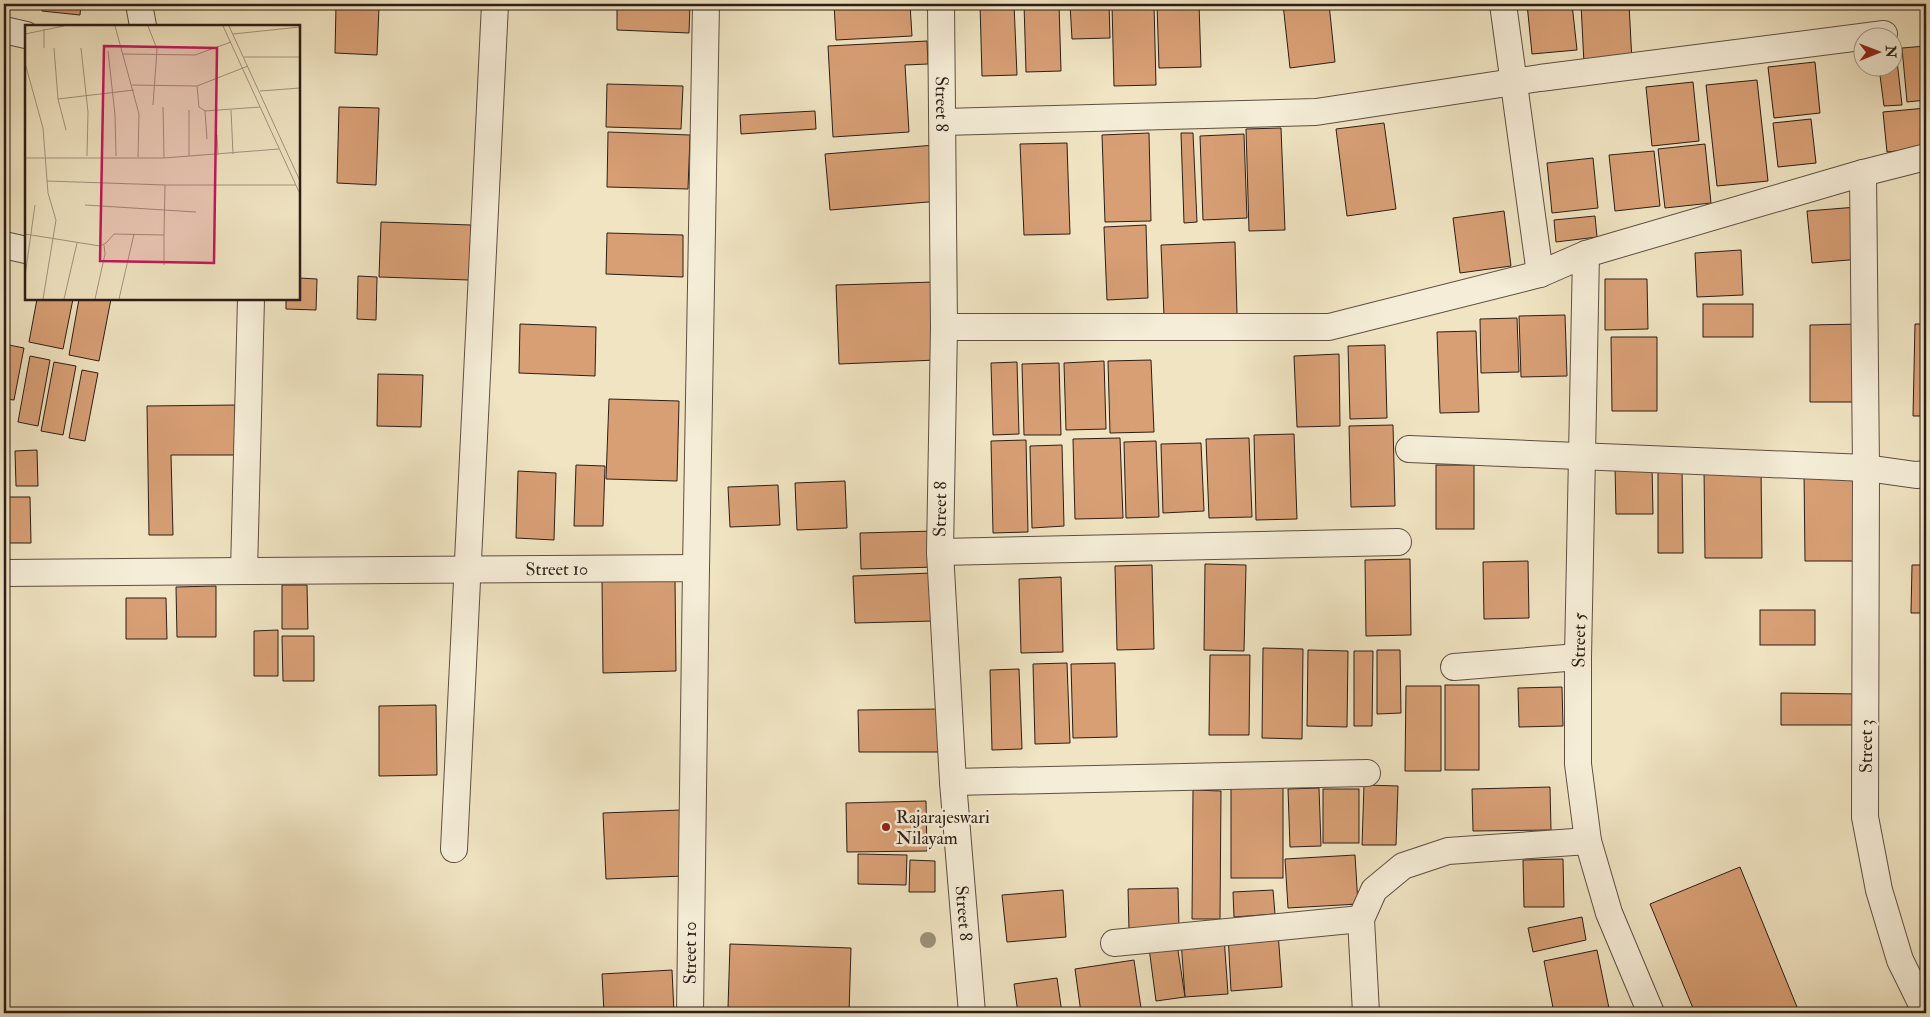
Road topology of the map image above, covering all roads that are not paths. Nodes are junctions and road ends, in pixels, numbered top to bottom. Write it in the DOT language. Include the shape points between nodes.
graph roads {
  1 [pos="139,4"];
  2 [pos="495,4"];
  3 [pos="706,4"];
  4 [pos="941,4"];
  5 [pos="1503,4"];
  6 [pos="143,25"];
  7 [pos="4,30"];
  8 [pos="25,35"];
  9 [pos="1852,38"];
  10 [pos="1512,82"];
  11 [pos="942,122"];
  12 [pos="1926,157"];
  13 [pos="1863,173"];
  14 [pos="4,245"];
  15 [pos="25,250"];
  16 [pos="1586,254"];
  17 [pos="1540,274"];
  18 [pos="251,300"];
  19 [pos="944,326"];
  20 [pos="1408,449"];
  21 [pos="1582,456"];
  22 [pos="1866,468"];
  23 [pos="1926,474"];
  24 [pos="1398,542"];
  25 [pos="940,552"];
  26 [pos="696,568"];
  27 [pos="467,570"];
  28 [pos="244,571"];
  29 [pos="4,573"];
  30 [pos="1578,656"];
  31 [pos="1454,667"];
  32 [pos="1367,772"];
  33 [pos="954,782"];
  34 [pos="1588,841"];
  35 [pos="454,849"];
  36 [pos="1361,918"];
  37 [pos="1114,943"];
  38 [pos="690,1013"];
  39 [pos="972,1013"];
  40 [pos="1366,1013"];
  41 [pos="1651,1013"];
  42 [pos="1926,1013"];
  1 -- 6 [label="street"];
  2 -- 27 [label="street"];
  3 -- 26 [label="street"];
  4 -- 11 [label="street, Street 8"];
  5 -- 10 [label="street"];
  7 -- 8 [label="street"];
  9 -- 10 [label="street"];
  10 -- 11 [label="street" via="1316,112"];
  10 -- 17 [label="street"];
  11 -- 19 [label="street, Street 8"];
  12 -- 13 [label="street"];
  13 -- 16 [label="street"];
  13 -- 22 [label="street, Street 3"];
  14 -- 15 [label="street"];
  16 -- 17 [label="street"];
  16 -- 21 [label="street, Street 5"];
  17 -- 19 [label="street" via="1329,327"];
  18 -- 28 [label="street"];
  19 -- 25 [label="street, Street 8"];
  20 -- 21 [label="street"];
  21 -- 22 [label="street"];
  21 -- 30 [label="street, Street 5"];
  22 -- 23 [label="street"];
  22 -- 42 [label="street, Street 3" via="1866,817 1879,890 1900,960"];
  24 -- 25 [label="street"];
  25 -- 33 [label="street, Street 8"];
  26 -- 27 [label="street, Street 10"];
  26 -- 38 [label="street, Street 10"];
  27 -- 28 [label="street, Street 10"];
  27 -- 35 [label="street"];
  28 -- 29 [label="street, Street 10"];
  30 -- 31 [label="street"];
  30 -- 34 [label="street, Street 5" via="1578,764"];
  32 -- 33 [label="street"];
  33 -- 39 [label="street, Street 8"];
  34 -- 36 [label="street" via="1448,851 1403,866 1374,890"];
  34 -- 41 [label="street, Street 5" via="1609,913"];
  36 -- 37 [label="street"];
  36 -- 40 [label="street"];
}
